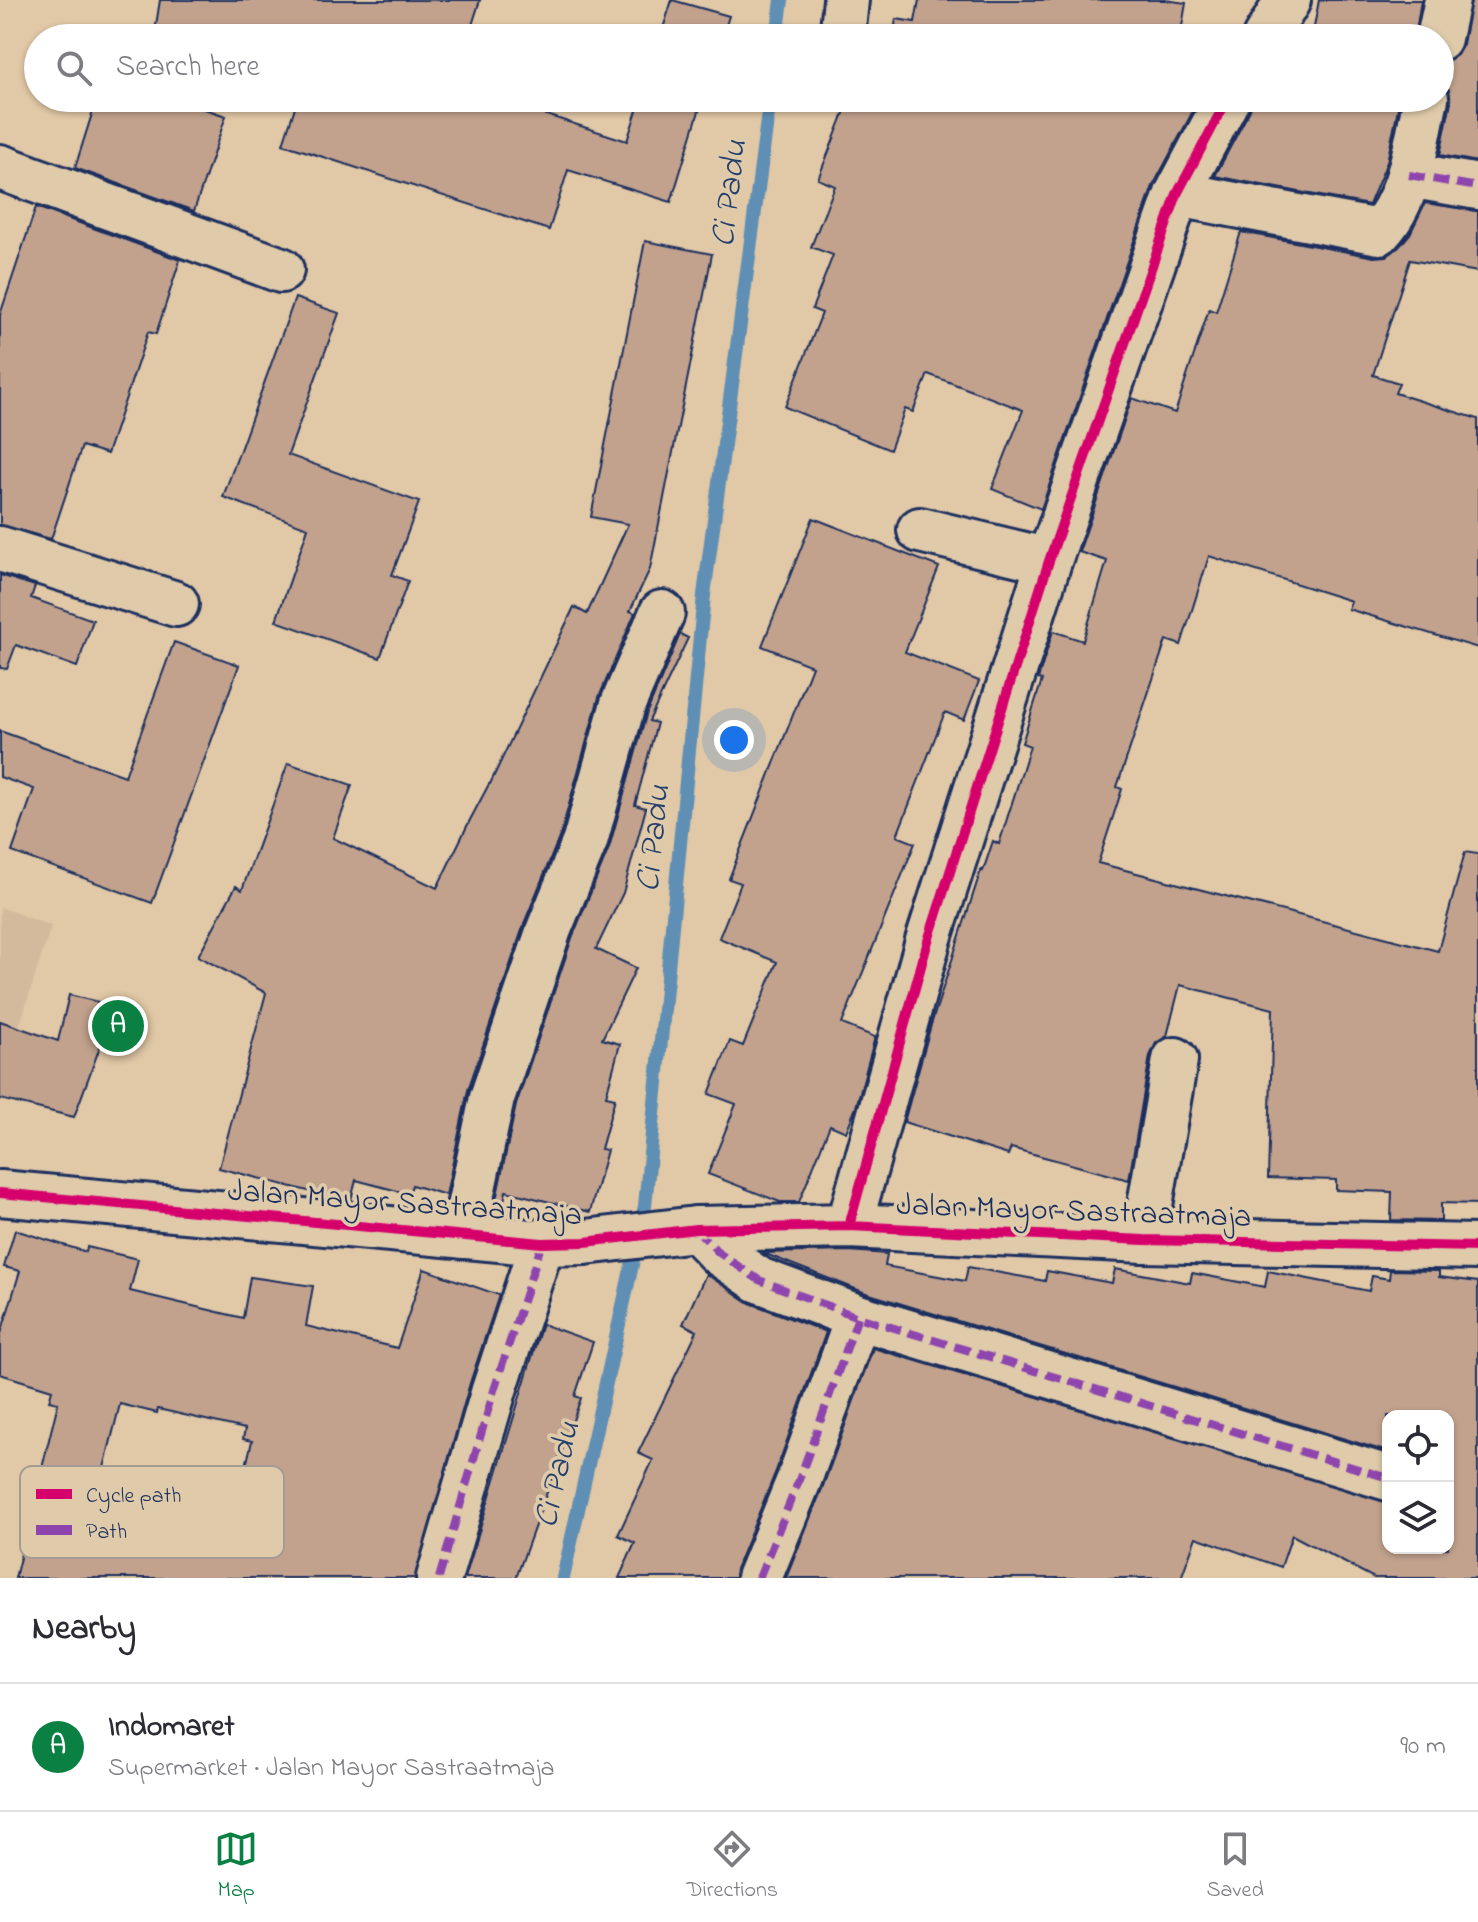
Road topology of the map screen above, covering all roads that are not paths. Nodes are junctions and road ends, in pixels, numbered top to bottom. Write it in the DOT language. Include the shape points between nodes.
graph roads {
  1 [pos="846,0"];
  2 [pos="1288,0"];
  3 [pos="1447,0"];
  4 [pos="843,24"];
  5 [pos="1273,24"];
  6 [pos="1442,24"];
  7 [pos="1221,112"];
  8 [pos="1423,112"];
  9 [pos="0,167"];
  10 [pos="1409,175"];
  11 [pos="1478,187"];
  12 [pos="1177,194"];
  13 [pos="281,270"];
  14 [pos="920,530"];
  15 [pos="0,549"];
  16 [pos="1049,561"];
  17 [pos="176,604"];
  18 [pos="662,613"];
  19 [pos="1175,1060"];
  20 [pos="0,1193"];
  21 [pos="849,1226"];
  22 [pos="694,1230"];
  23 [pos="463,1236"];
  24 [pos="1144,1240"];
  25 [pos="542,1243"];
  26 [pos="1478,1247"];
  27 [pos="858,1317"];
  28 [pos="1382,1476"];
  29 [pos="439,1578"];
  30 [pos="759,1578"];
  1 -- 4 [label="street"];
  2 -- 5 [label="street"];
  3 -- 6 [label="street"];
  7 -- 12 [label="street"];
  8 -- 10 [label="street"];
  9 -- 13 [label="street"];
  10 -- 11 [label="street"];
  10 -- 12 [label="street" via="1379,232"];
  12 -- 16 [label="street"];
  14 -- 16 [label="street"];
  15 -- 17 [label="street"];
  16 -- 21 [label="street" via="928,941"];
  18 -- 23 [label="street" via="623,704 585,841 492,1098"];
  19 -- 24 [label="street"];
  20 -- 23 [label="street, Jalan Mayor Sastraatmaja"];
  21 -- 22 [label="street, Jalan Mayor Sastraatmaja"];
  21 -- 24 [label="street, Jalan Mayor Sastraatmaja"];
  22 -- 25 [label="street, Jalan Mayor Sastraatmaja"];
  22 -- 27 [label="street" via="759,1280"];
  23 -- 25 [label="street, Jalan Mayor Sastraatmaja"];
  24 -- 26 [label="street, Jalan Mayor Sastraatmaja"];
  25 -- 29 [label="street"];
  27 -- 28 [label="street"];
  27 -- 30 [label="street"];
}
